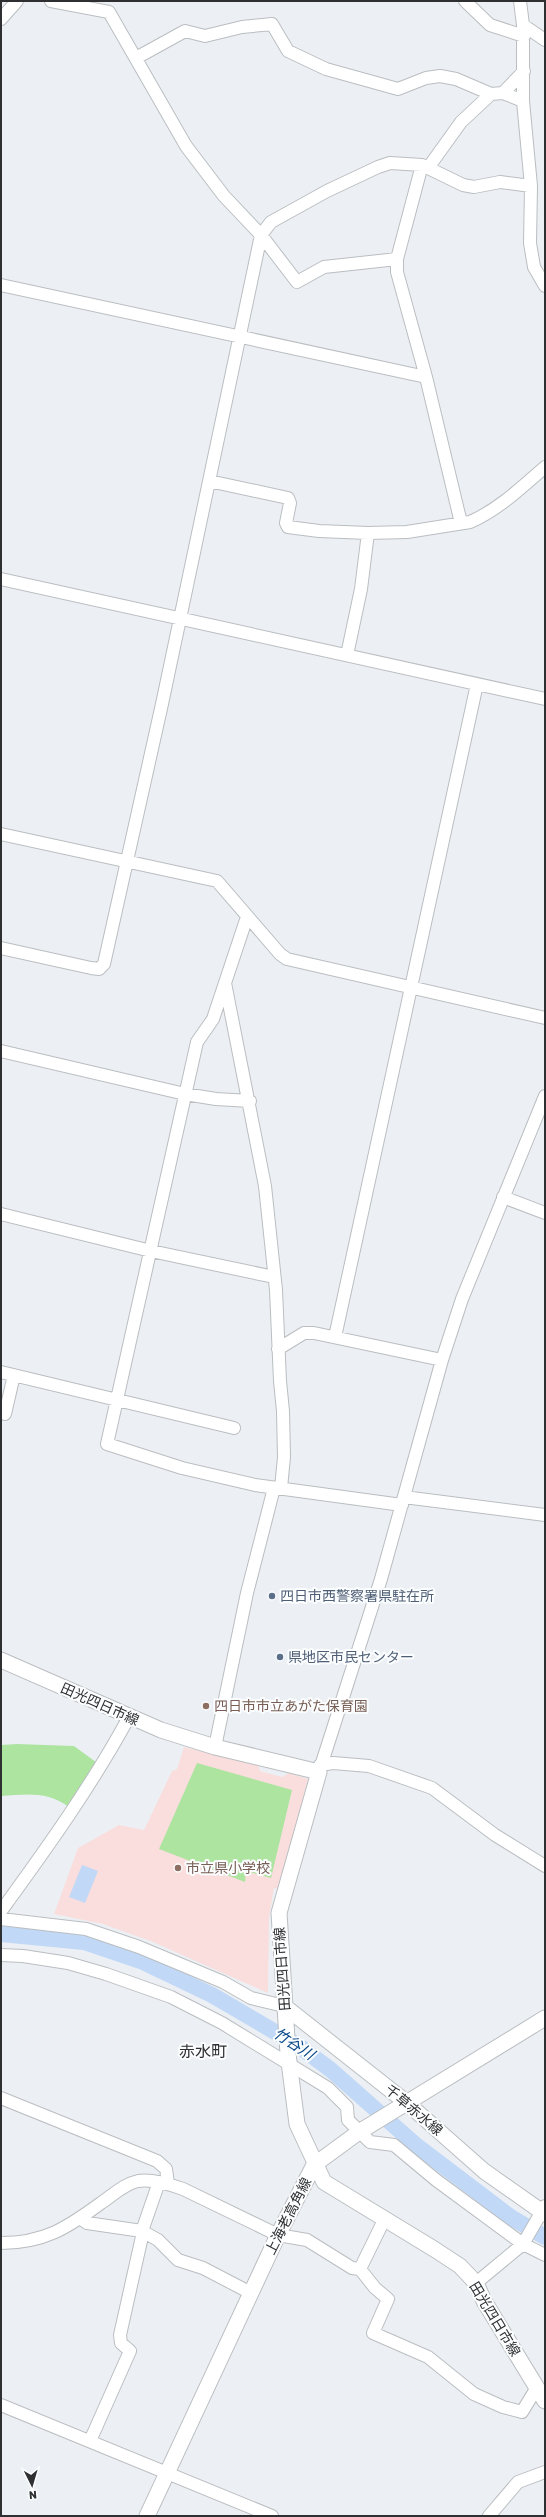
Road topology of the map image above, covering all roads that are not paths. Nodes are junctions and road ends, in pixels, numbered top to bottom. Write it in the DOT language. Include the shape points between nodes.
graph roads {
  1 [pos="17,1"];
  2 [pos="51,1"];
  3 [pos="465,1"];
  4 [pos="522,2"];
  5 [pos="1,19"];
  6 [pos="524,31"];
  7 [pos="545,40"];
  8 [pos="136,58"];
  9 [pos="524,70"];
  10 [pos="497,94"];
  11 [pos="523,101"];
  12 [pos="425,166"];
  13 [pos="531,186"];
  14 [pos="261,235"];
  15 [pos="397,259"];
  16 [pos="1,285"];
  17 [pos="545,286"];
  18 [pos="241,337"];
  19 [pos="426,377"];
  20 [pos="545,467"];
  21 [pos="210,481"];
  22 [pos="461,524"];
  23 [pos="368,533"];
  24 [pos="1,580"];
  25 [pos="180,618"];
  26 [pos="347,655"];
  27 [pos="477,684"];
  28 [pos="545,699"];
  29 [pos="1,834"];
  30 [pos="126,860"];
  31 [pos="247,917"];
  32 [pos="1,948"];
  33 [pos="224,983"];
  34 [pos="411,988"];
  35 [pos="545,1018"];
  36 [pos="1,1051"];
  37 [pos="185,1094"];
  38 [pos="545,1096"];
  39 [pos="250,1101"];
  40 [pos="503,1197"];
  41 [pos="545,1213"];
  42 [pos="1,1215"];
  43 [pos="151,1251"];
  44 [pos="274,1277"];
  45 [pos="335,1337"];
  46 [pos="278,1348"];
  47 [pos="442,1360"];
  48 [pos="1,1372"];
  49 [pos="14,1375"];
  50 [pos="116,1399"];
  51 [pos="5,1414"];
  52 [pos="234,1428"];
  53 [pos="277,1488"];
  54 [pos="403,1501"];
  55 [pos="545,1514"];
  56 [pos="1,1660"];
  57 [pos="129,1717"];
  58 [pos="215,1747"];
  59 [pos="320,1769"];
  60 [pos="545,1866"];
  61 [pos="1,1911"];
  62 [pos="1,1919"];
  63 [pos="1,1955"];
  64 [pos="285,2011"];
  65 [pos="545,2018"];
  66 [pos="288,2058"];
  67 [pos="1,2098"];
  68 [pos="403,2105"];
  69 [pos="360,2131"];
  70 [pos="314,2165"];
  71 [pos="163,2183"];
  72 [pos="543,2212"];
  73 [pos="80,2218"];
  74 [pos="385,2218"];
  75 [pos="142,2232"];
  76 [pos="278,2235"];
  77 [pos="1,2243"];
  78 [pos="523,2244"];
  79 [pos="545,2255"];
  80 [pos="360,2269"];
  81 [pos="476,2283"];
  82 [pos="251,2293"];
  83 [pos="536,2389"];
  84 [pos="545,2401"];
  85 [pos="1,2405"];
  86 [pos="90,2441"];
  87 [pos="545,2472"];
  88 [pos="167,2473"];
  89 [pos="147,2516"];
  90 [pos="272,2516"];
  91 [pos="489,2516"];
  1 -- 5 [label="street"];
  2 -- 8 [label="street" via="109,12"];
  3 -- 6 [label="street" via="490,25"];
  4 -- 6 [label="street"];
  6 -- 7 [label="street"];
  6 -- 9 [label="street"];
  8 -- 10 [label="street" via="185,31 205,36 242,27 272,24 288,51 326,69 398,89 426,78 440,76"];
  8 -- 14 [label="street" via="186,146 224,196"];
  9 -- 10 [label="street"];
  9 -- 11 [label="street"];
  10 -- 11 [label="street"];
  10 -- 12 [label="street" via="461,122"];
  11 -- 13 [label="street"];
  12 -- 13 [label="street" via="463,185 474,187 500,182"];
  12 -- 14 [label="street" via="390,163 378,167 271,222"];
  12 -- 15 [label="street"];
  13 -- 17 [label="street" via="530,243 534,267"];
  14 -- 15 [label="street" via="297,282 324,267"];
  14 -- 18 [label="street"];
  15 -- 19 [label="street" via="400,286"];
  16 -- 18 [label="street"];
  18 -- 19 [label="street"];
  18 -- 21 [label="street"];
  19 -- 22 [label="street"];
  20 -- 22 [label="street" via="515,493 479,518"];
  21 -- 23 [label="street" via="288,498 288,526 319,531"];
  21 -- 25 [label="street"];
  22 -- 23 [label="street" via="407,532"];
  23 -- 26 [label="street" via="361,589"];
  24 -- 25 [label="street"];
  25 -- 26 [label="street"];
  25 -- 30 [label="street"];
  26 -- 27 [label="street"];
  27 -- 28 [label="street"];
  27 -- 34 [label="street"];
  29 -- 30 [label="street"];
  30 -- 31 [label="street" via="217,881"];
  30 -- 32 [label="street" via="104,964 99,968"];
  31 -- 33 [label="street"];
  31 -- 34 [label="street" via="287,959"];
  33 -- 37 [label="street" via="213,1019 198,1042"];
  33 -- 39 [label="street"];
  34 -- 35 [label="street"];
  34 -- 45 [label="street"];
  36 -- 37 [label="street"];
  37 -- 39 [label="street"];
  37 -- 43 [label="street"];
  38 -- 40 [label="street"];
  39 -- 44 [label="street" via="265,1186"];
  40 -- 41 [label="street"];
  40 -- 47 [label="street" via="462,1299"];
  42 -- 43 [label="street"];
  43 -- 44 [label="street"];
  43 -- 50 [label="street"];
  44 -- 46 [label="street"];
  45 -- 46 [label="street" via="304,1333"];
  45 -- 47 [label="street"];
  46 -- 53 [label="street" via="284,1411 284,1457"];
  47 -- 54 [label="street"];
  48 -- 49 [label="street"];
  49 -- 50 [label="street"];
  49 -- 51 [label="street"];
  50 -- 52 [label="street"];
  50 -- 53 [label="street" via="107,1444 182,1468"];
  53 -- 54 [label="street"];
  53 -- 58 [label="street" via="247,1593"];
  54 -- 55 [label="street"];
  54 -- 59 [label="street" via="381,1579"];
  56 -- 57 [label="main road, 田光四日市線"];
  57 -- 58 [label="main road, 田光四日市線" via="160,1730"];
  57 -- 61 [label="street" via="105,1762 57,1835"];
  58 -- 59 [label="main road, 田光四日市線"];
  59 -- 60 [label="street" via="332,1763 369,1766 432,1788 495,1835"];
  59 -- 64 [label="main road, 田光四日市線" via="279,1913"];
  62 -- 64 [label="street" via="86,1929 139,1947"];
  63 -- 66 [label="street" via="68,1963 171,1997"];
  64 -- 66 [label="main road, 田光四日市線"];
  64 -- 68 [label="main road, 千草赤水線"];
  65 -- 68 [label="main road, 上海老高角線"];
  66 -- 69 [label="street" via="344,2103 347,2107 348,2120"];
  66 -- 70 [label="main road, 田光四日市線" via="297,2124"];
  67 -- 71 [label="street" via="157,2161 166,2169"];
  68 -- 69 [label="main road, 上海老高角線"];
  68 -- 72 [label="main road, 千草赤水線" via="484,2171"];
  69 -- 70 [label="main road, 上海老高角線"];
  69 -- 78 [label="street" via="370,2142 394,2145 436,2180"];
  70 -- 74 [label="main road, 田光四日市線" via="324,2182"];
  70 -- 76 [label="main road, 上海老高角線"];
  71 -- 73 [label="street" via="143,2181 129,2184"];
  71 -- 75 [label="street"];
  71 -- 76 [label="street" via="231,2210"];
  72 -- 78 [label="street"];
  73 -- 75 [label="street" via="87,2223"];
  73 -- 77 [label="street" via="44,2238 28,2242"];
  74 -- 80 [label="street"];
  74 -- 81 [label="main road, 田光四日市線" via="460,2266"];
  75 -- 82 [label="street" via="158,2240 178,2260 203,2268"];
  75 -- 86 [label="street" via="120,2335 122,2343 130,2351"];
  76 -- 80 [label="street" via="306,2240 352,2268"];
  76 -- 82 [label="main road, 上海老高角線"];
  78 -- 79 [label="street"];
  78 -- 81 [label="street"];
  80 -- 83 [label="street" via="388,2299 373,2333 428,2357 474,2394 503,2407 522,2412"];
  81 -- 83 [label="main road, 田光四日市線"];
  82 -- 88 [label="main road, 上海老高角線"];
  83 -- 84 [label="main road, 田光四日市線"];
  85 -- 86 [label="street"];
  86 -- 88 [label="street"];
  87 -- 91 [label="street" via="518,2482"];
  88 -- 89 [label="main road, 上海老高角線"];
  88 -- 90 [label="street"];
}
